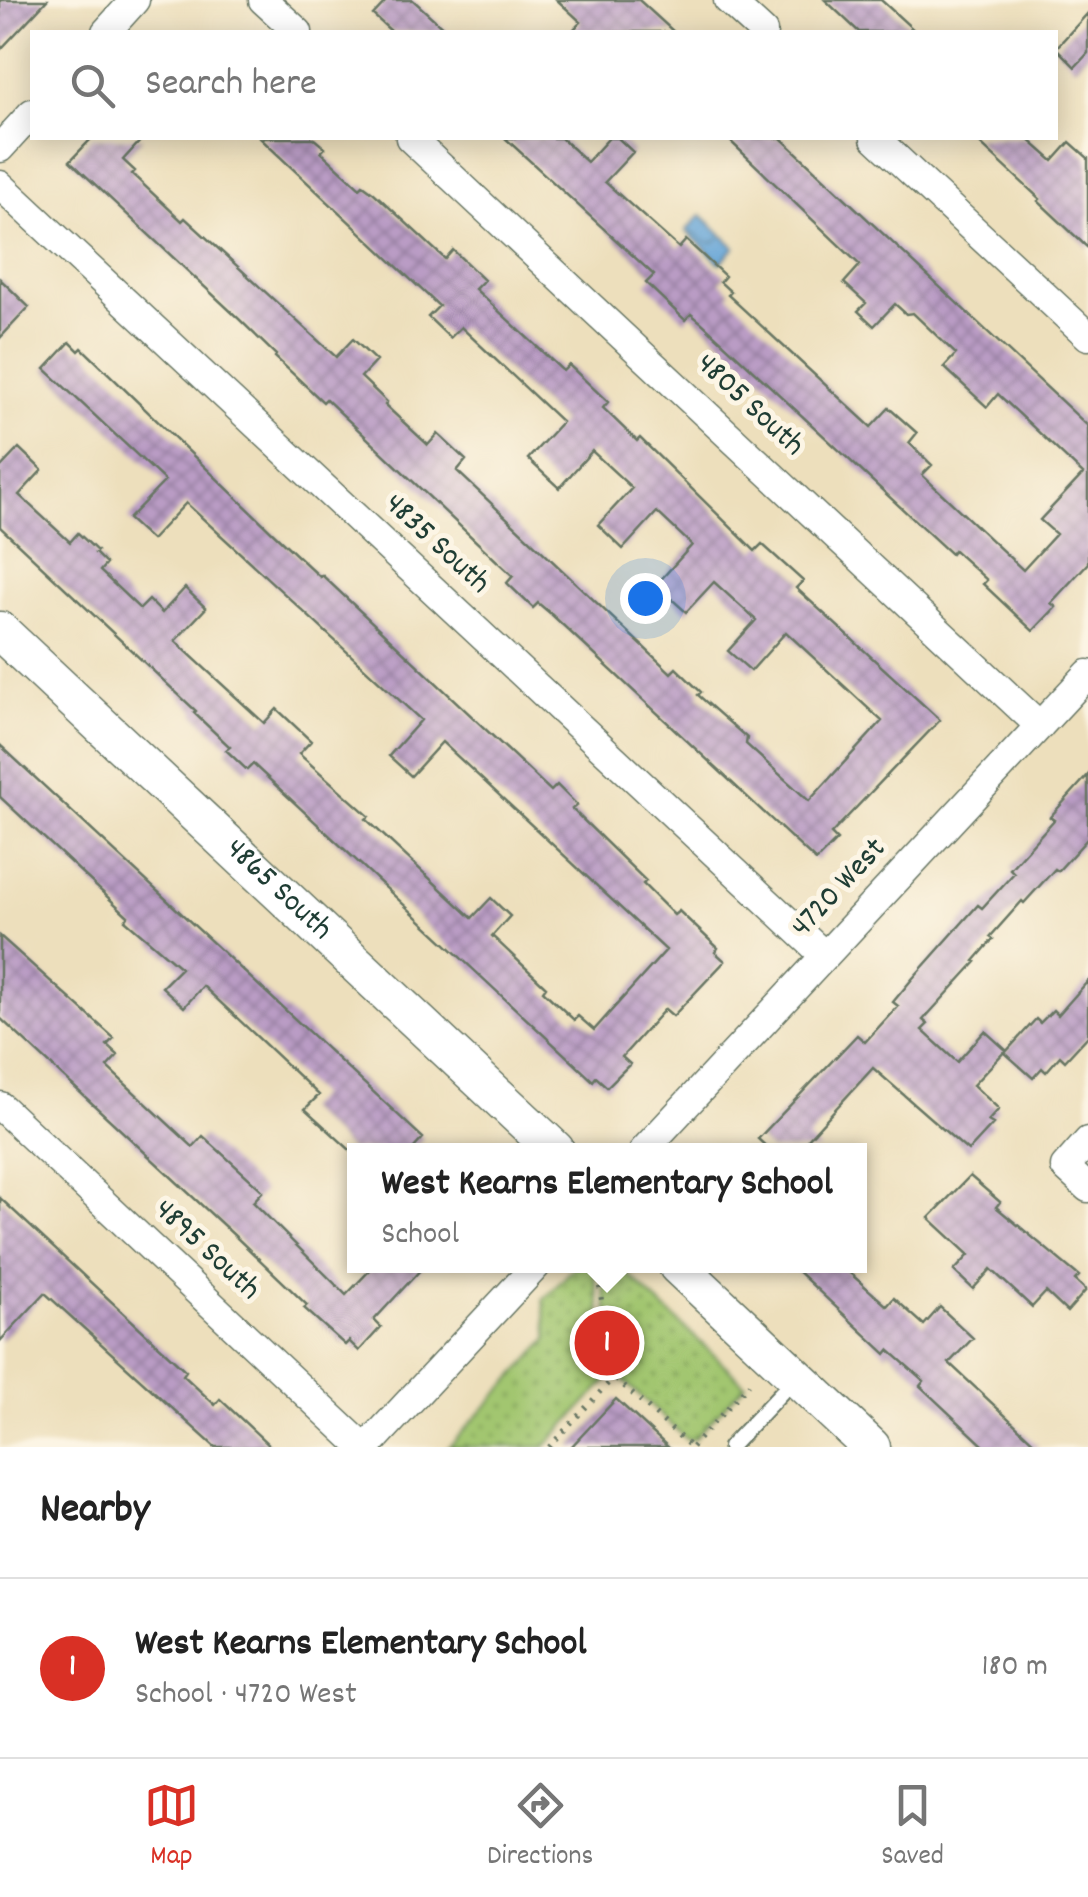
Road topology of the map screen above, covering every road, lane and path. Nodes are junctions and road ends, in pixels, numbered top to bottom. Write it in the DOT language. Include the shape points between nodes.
graph roads {
  1 [pos="135,0"];
  2 [pos="264,0"];
  3 [pos="728,0"];
  4 [pos="108,30"];
  5 [pos="296,30"];
  6 [pos="760,30"];
  7 [pos="30,114"];
  8 [pos="412,140"];
  9 [pos="877,140"];
  10 [pos="0,148"];
  11 [pos="0,185"];
  12 [pos="1088,336"];
  13 [pos="0,631"];
  14 [pos="1088,674"];
  15 [pos="1040,726"];
  16 [pos="825,956"];
  17 [pos="0,1106"];
  18 [pos="1088,1142"];
  19 [pos="547,1143"];
  20 [pos="651,1143"];
  21 [pos="1088,1188"];
  22 [pos="529,1273"];
  23 [pos="597,1273"];
  24 [pos="686,1273"];
  25 [pos="796,1376"];
  26 [pos="614,1377"];
  27 [pos="749,1384"];
  28 [pos="736,1445"];
  29 [pos="365,1447"];
  30 [pos="549,1447"];
  31 [pos="692,1447"];
  32 [pos="872,1447"];
  1 -- 4 [label="street"];
  2 -- 5 [label="street"];
  3 -- 6 [label="street"];
  7 -- 10 [label="street"];
  8 -- 15 [label="street, 4805 South"];
  9 -- 12 [label="street"];
  11 -- 16 [label="street, 4835 South"];
  13 -- 19 [label="street, 4865 South"];
  14 -- 15 [label="street, 4720 West"];
  15 -- 16 [label="street, 4720 West"];
  16 -- 20 [label="street, 4720 West"];
  17 -- 29 [label="street, 4895 South"];
  18 -- 21 [label="street" via="1065,1166"];
  22 -- 29 [label="street"];
  23 -- 26 [label="path"];
  24 -- 25 [label="street"];
  25 -- 28 [label="lane"];
  25 -- 32 [label="street"];
  26 -- 30 [label="path"];
  26 -- 31 [label="path"];
  27 -- 31 [label="path"];
}
